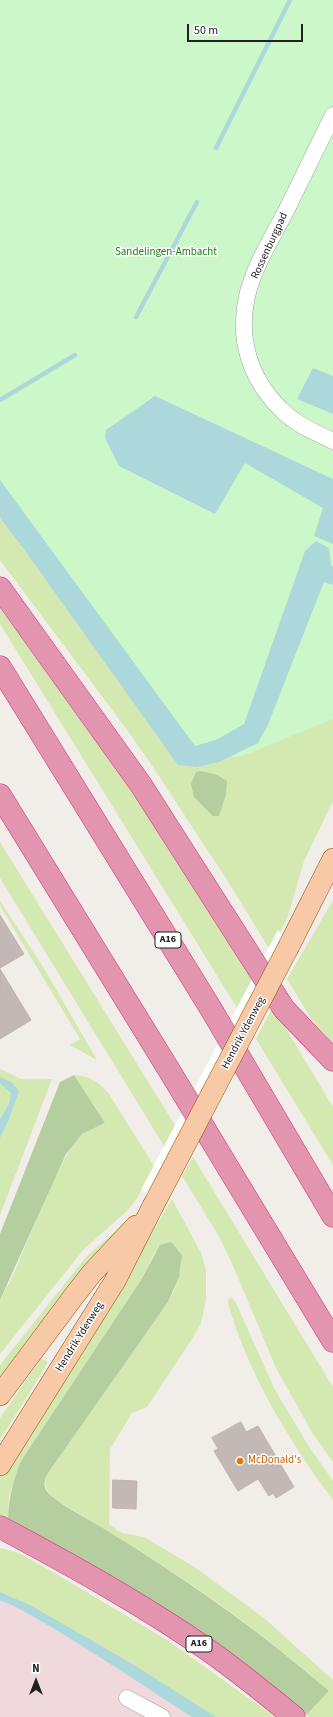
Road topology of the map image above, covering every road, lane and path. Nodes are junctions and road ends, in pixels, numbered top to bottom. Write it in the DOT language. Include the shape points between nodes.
graph roads {
  1 [pos="333,115"];
  2 [pos="333,441"];
  3 [pos="0,588"];
  4 [pos="0,667"];
  5 [pos="0,795"];
  6 [pos="333,859"];
  7 [pos="333,1060"];
  8 [pos="154,1206"];
  9 [pos="333,1216"];
  10 [pos="333,1341"];
  11 [pos="0,1395"];
  12 [pos="0,1465"];
  13 [pos="0,1527"];
  14 [pos="10,1537"];
  15 [pos="126,1698"];
  16 [pos="162,1717"];
  17 [pos="294,1717"];
  1 -- 2 [label="street, Rossenburgpad" via="261,259 247,296 243,330 248,359 269,396 286,414 305,428"];
  3 -- 7 [label="highway" via="140,785 284,1009"];
  4 -- 9 [label="highway, A16" via="210,1009"];
  5 -- 10 [label="highway"];
  6 -- 8 [label="main road, Hendrik Ydenweg, bridge"];
  8 -- 11 [label="main road, Hendrik Ydenweg" via="78,1290"];
  8 -- 12 [label="main road, Hendrik Ydenweg" via="115,1281"];
  13 -- 14 [label="highway, A16"];
  14 -- 17 [label="highway, A16" via="174,1627 210,1651"];
  15 -- 16 [label="street"];
}
